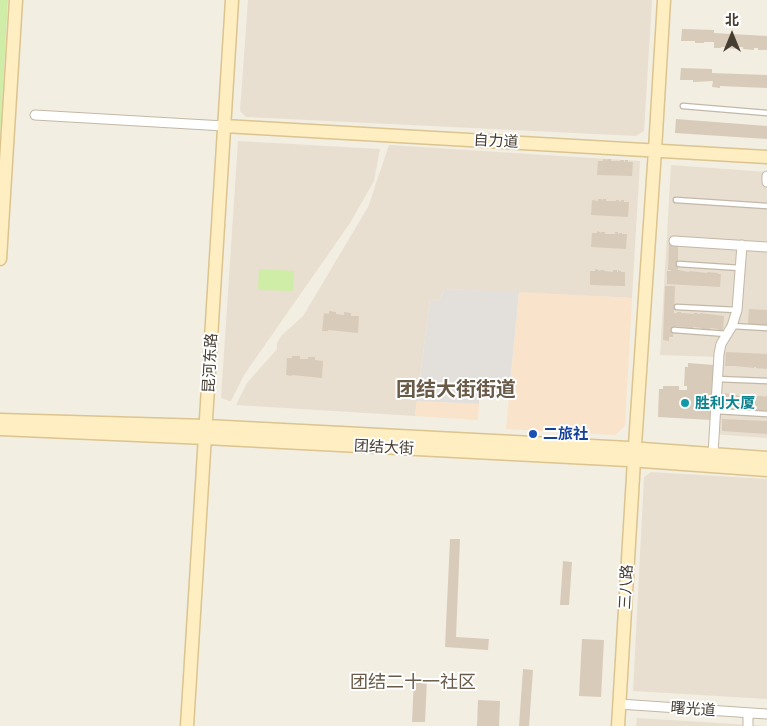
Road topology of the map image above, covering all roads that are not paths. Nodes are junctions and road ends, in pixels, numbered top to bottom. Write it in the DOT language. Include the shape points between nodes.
graph roads {
  1 [pos="16,0"];
  2 [pos="232,0"];
  3 [pos="664,0"];
  4 [pos="683,106"];
  5 [pos="767,113"];
  6 [pos="35,115"];
  7 [pos="224,126"];
  8 [pos="655,150"];
  9 [pos="767,157"];
  10 [pos="767,176"];
  11 [pos="767,182"];
  12 [pos="676,200"];
  13 [pos="767,206"];
  14 [pos="674,241"];
  15 [pos="742,245"];
  16 [pos="767,246"];
  17 [pos="0,259"];
  18 [pos="679,264"];
  19 [pos="741,268"];
  20 [pos="677,307"];
  21 [pos="737,310"];
  22 [pos="767,328"];
  23 [pos="674,330"];
  24 [pos="730,330"];
  25 [pos="717,379"];
  26 [pos="767,381"];
  27 [pos="715,411"];
  28 [pos="767,414"];
  29 [pos="0,420"];
  30 [pos="0,429"];
  31 [pos="206,432"];
  32 [pos="634,454"];
  33 [pos="713,454"];
  34 [pos="767,458"];
  35 [pos="767,470"];
  36 [pos="620,704"];
  37 [pos="748,713"];
  38 [pos="767,714"];
  39 [pos="187,726"];
  40 [pos="618,726"];
  41 [pos="748,726"];
  1 -- 17 [label="main road"];
  2 -- 7 [label="main road, 昆河东路"];
  3 -- 8 [label="main road, 三八路"];
  4 -- 5 [label="lane"];
  6 -- 7 [label="street"];
  7 -- 8 [label="main road, 自力道"];
  7 -- 31 [label="main road, 昆河东路"];
  8 -- 9 [label="main road, 自力道"];
  8 -- 32 [label="main road, 三八路"];
  10 -- 11 [label="street"];
  12 -- 13 [label="lane"];
  14 -- 15 [label="street"];
  15 -- 16 [label="street"];
  15 -- 19 [label="street"];
  18 -- 19 [label="lane"];
  19 -- 21 [label="street"];
  20 -- 21 [label="lane"];
  21 -- 24 [label="street"];
  22 -- 24 [label="lane"];
  23 -- 24 [label="lane"];
  24 -- 25 [label="street" via="720,349"];
  25 -- 26 [label="lane"];
  25 -- 27 [label="street"];
  27 -- 28 [label="lane"];
  27 -- 33 [label="street"];
  29 -- 31 [label="main road, 团结大街"];
  30 -- 31 [label="main road, 团结大街"];
  31 -- 32 [label="main road, 团结大街"];
  31 -- 39 [label="main road, 昆河东路"];
  32 -- 33 [label="main road, 团结大街"];
  32 -- 35 [label="main road, 团结大街"];
  32 -- 36 [label="main road, 三八路"];
  33 -- 34 [label="main road, 团结大街"];
  36 -- 37 [label="street, 曙光道"];
  36 -- 40 [label="main road, 三八路"];
  37 -- 38 [label="street, 曙光道"];
  37 -- 41 [label="street"];
}
